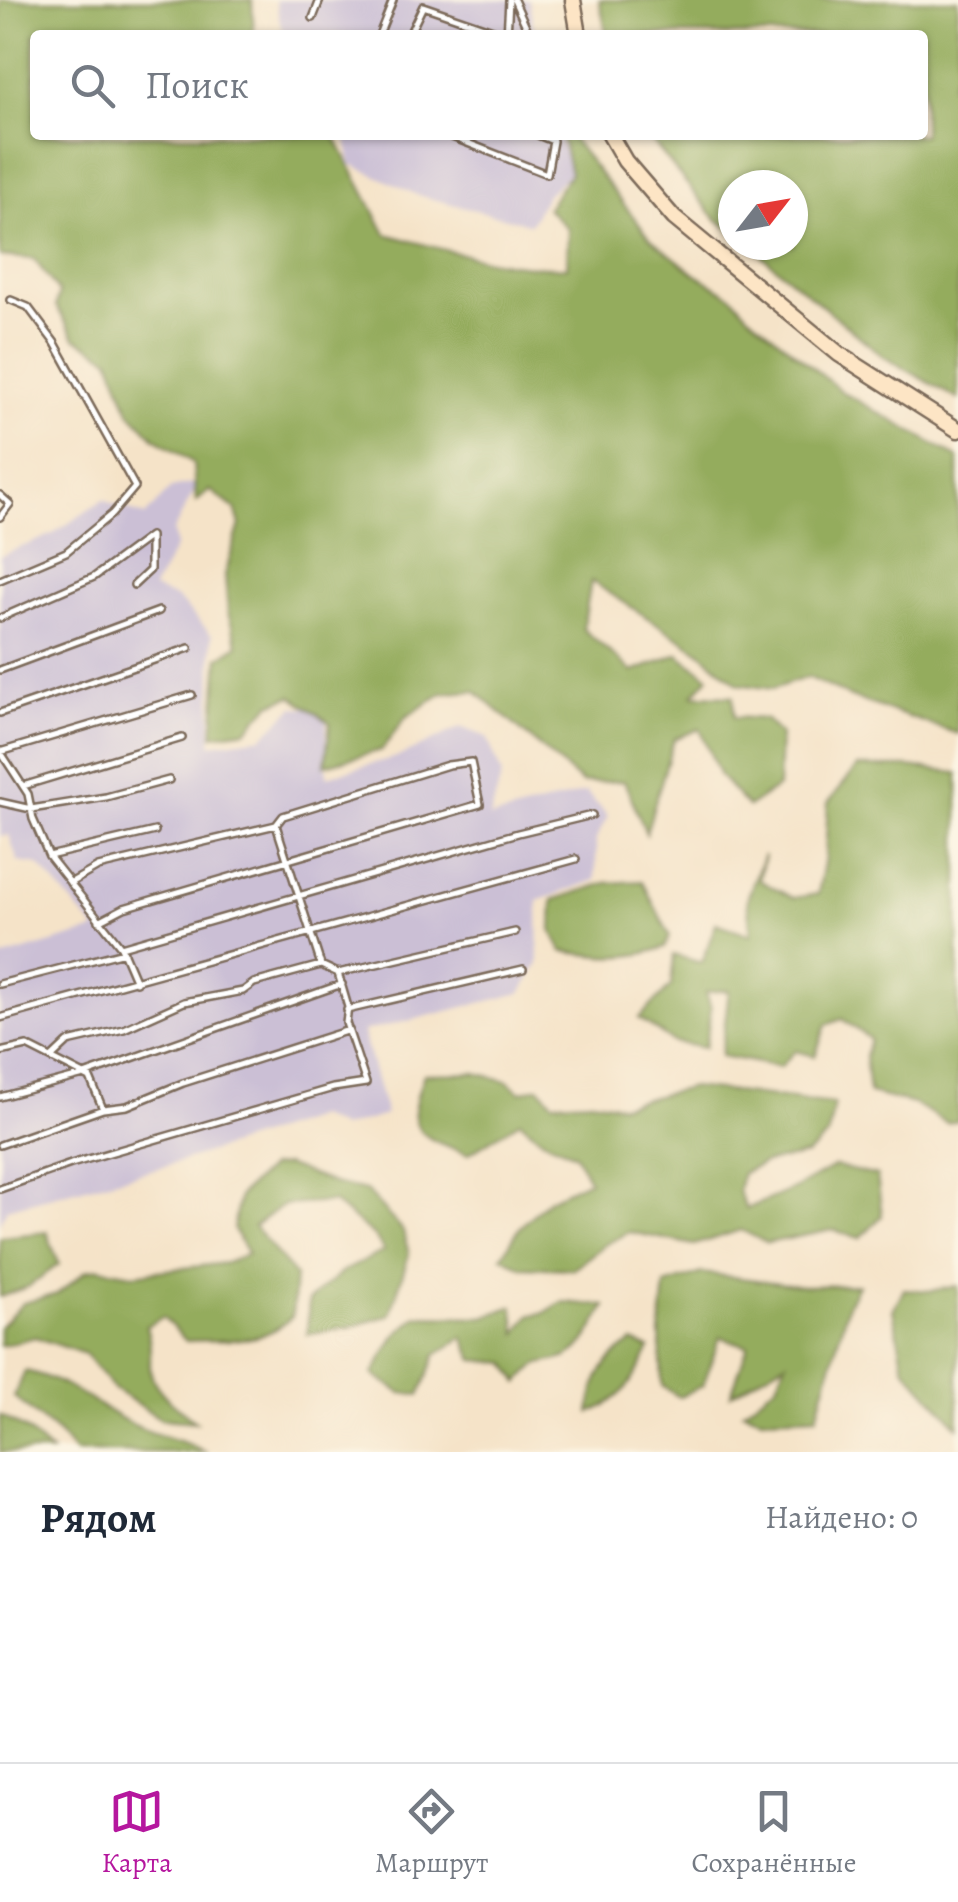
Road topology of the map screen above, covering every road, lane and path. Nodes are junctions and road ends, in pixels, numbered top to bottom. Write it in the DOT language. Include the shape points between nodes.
graph roads {
  1 [pos="320,0"];
  2 [pos="393,0"];
  3 [pos="511,0"];
  4 [pos="573,0"];
  5 [pos="313,18"];
  6 [pos="381,30"];
  7 [pos="412,30"];
  8 [pos="492,30"];
  9 [pos="507,30"];
  10 [pos="527,30"];
  11 [pos="578,30"];
  12 [pos="460,140"];
  13 [pos="553,140"];
  14 [pos="613,140"];
  15 [pos="12,300"];
  16 [pos="958,430"];
  17 [pos="0,495"];
  18 [pos="0,517"];
  19 [pos="0,580"];
  20 [pos="134,584"];
  21 [pos="159,612"];
  22 [pos="0,618"];
  23 [pos="189,648"];
  24 [pos="0,670"];
  25 [pos="192,695"];
  26 [pos="0,712"];
  27 [pos="182,738"];
  28 [pos="0,752"];
  29 [pos="169,780"];
  30 [pos="23,786"];
  31 [pos="0,802"];
  32 [pos="31,809"];
  33 [pos="592,815"];
  34 [pos="276,825"];
  35 [pos="155,831"];
  36 [pos="48,856"];
  37 [pos="576,859"];
  38 [pos="287,862"];
  39 [pos="70,883"];
  40 [pos="297,896"];
  41 [pos="100,921"];
  42 [pos="515,932"];
  43 [pos="310,934"];
  44 [pos="122,949"];
  45 [pos="320,964"];
  46 [pos="523,969"];
  47 [pos="338,973"];
  48 [pos="136,982"];
  49 [pos="0,984"];
  50 [pos="342,984"];
  51 [pos="348,1010"];
  52 [pos="0,1018"];
  53 [pos="349,1030"];
  54 [pos="0,1052"];
  55 [pos="51,1058"];
  56 [pos="84,1074"];
  57 [pos="0,1097"];
  58 [pos="103,1109"];
  59 [pos="0,1146"];
  60 [pos="0,1189"];
  1 -- 5 [label="lane"];
  2 -- 6 [label="lane"];
  3 -- 9 [label="lane"];
  3 -- 10 [label="lane"];
  4 -- 11 [label="main road"];
  7 -- 8 [label="lane" via="423,6"];
  12 -- 13 [label="lane" via="546,174"];
  14 -- 16 [label="main road" via="674,218 839,354"];
  15 -- 19 [label="lane" via="28,308 55,343 135,487 66,552"];
  17 -- 18 [label="lane" via="10,504"];
  20 -- 22 [label="lane" via="150,570 150,536 94,577"];
  21 -- 24 [label="lane"];
  23 -- 26 [label="lane"];
  25 -- 28 [label="lane"];
  27 -- 30 [label="lane"];
  28 -- 30 [label="lane"];
  29 -- 32 [label="lane"];
  30 -- 32 [label="lane"];
  31 -- 32 [label="lane"];
  32 -- 36 [label="lane"];
  33 -- 40 [label="lane"];
  34 -- 38 [label="lane"];
  34 -- 38 [label="lane" via="284,816 471,762 480,804"];
  34 -- 39 [label="lane" via="98,868"];
  35 -- 36 [label="lane"];
  36 -- 39 [label="lane"];
  37 -- 43 [label="lane"];
  38 -- 40 [label="lane"];
  38 -- 41 [label="lane" via="124,908"];
  39 -- 41 [label="lane"];
  40 -- 43 [label="lane"];
  40 -- 44 [label="lane"];
  41 -- 44 [label="lane"];
  42 -- 47 [label="lane"];
  43 -- 45 [label="lane"];
  43 -- 48 [label="lane"];
  44 -- 48 [label="lane"];
  44 -- 49 [label="lane"];
  45 -- 47 [label="lane"];
  45 -- 55 [label="lane" via="68,1042"];
  46 -- 51 [label="lane"];
  47 -- 50 [label="lane"];
  48 -- 52 [label="lane"];
  50 -- 51 [label="lane"];
  50 -- 56 [label="lane"];
  51 -- 53 [label="lane"];
  53 -- 58 [label="lane"];
  53 -- 60 [label="lane" via="366,1083"];
  54 -- 55 [label="lane" via="27,1046"];
  55 -- 56 [label="lane"];
  56 -- 57 [label="lane"];
  56 -- 58 [label="lane"];
  58 -- 59 [label="lane"];
}
